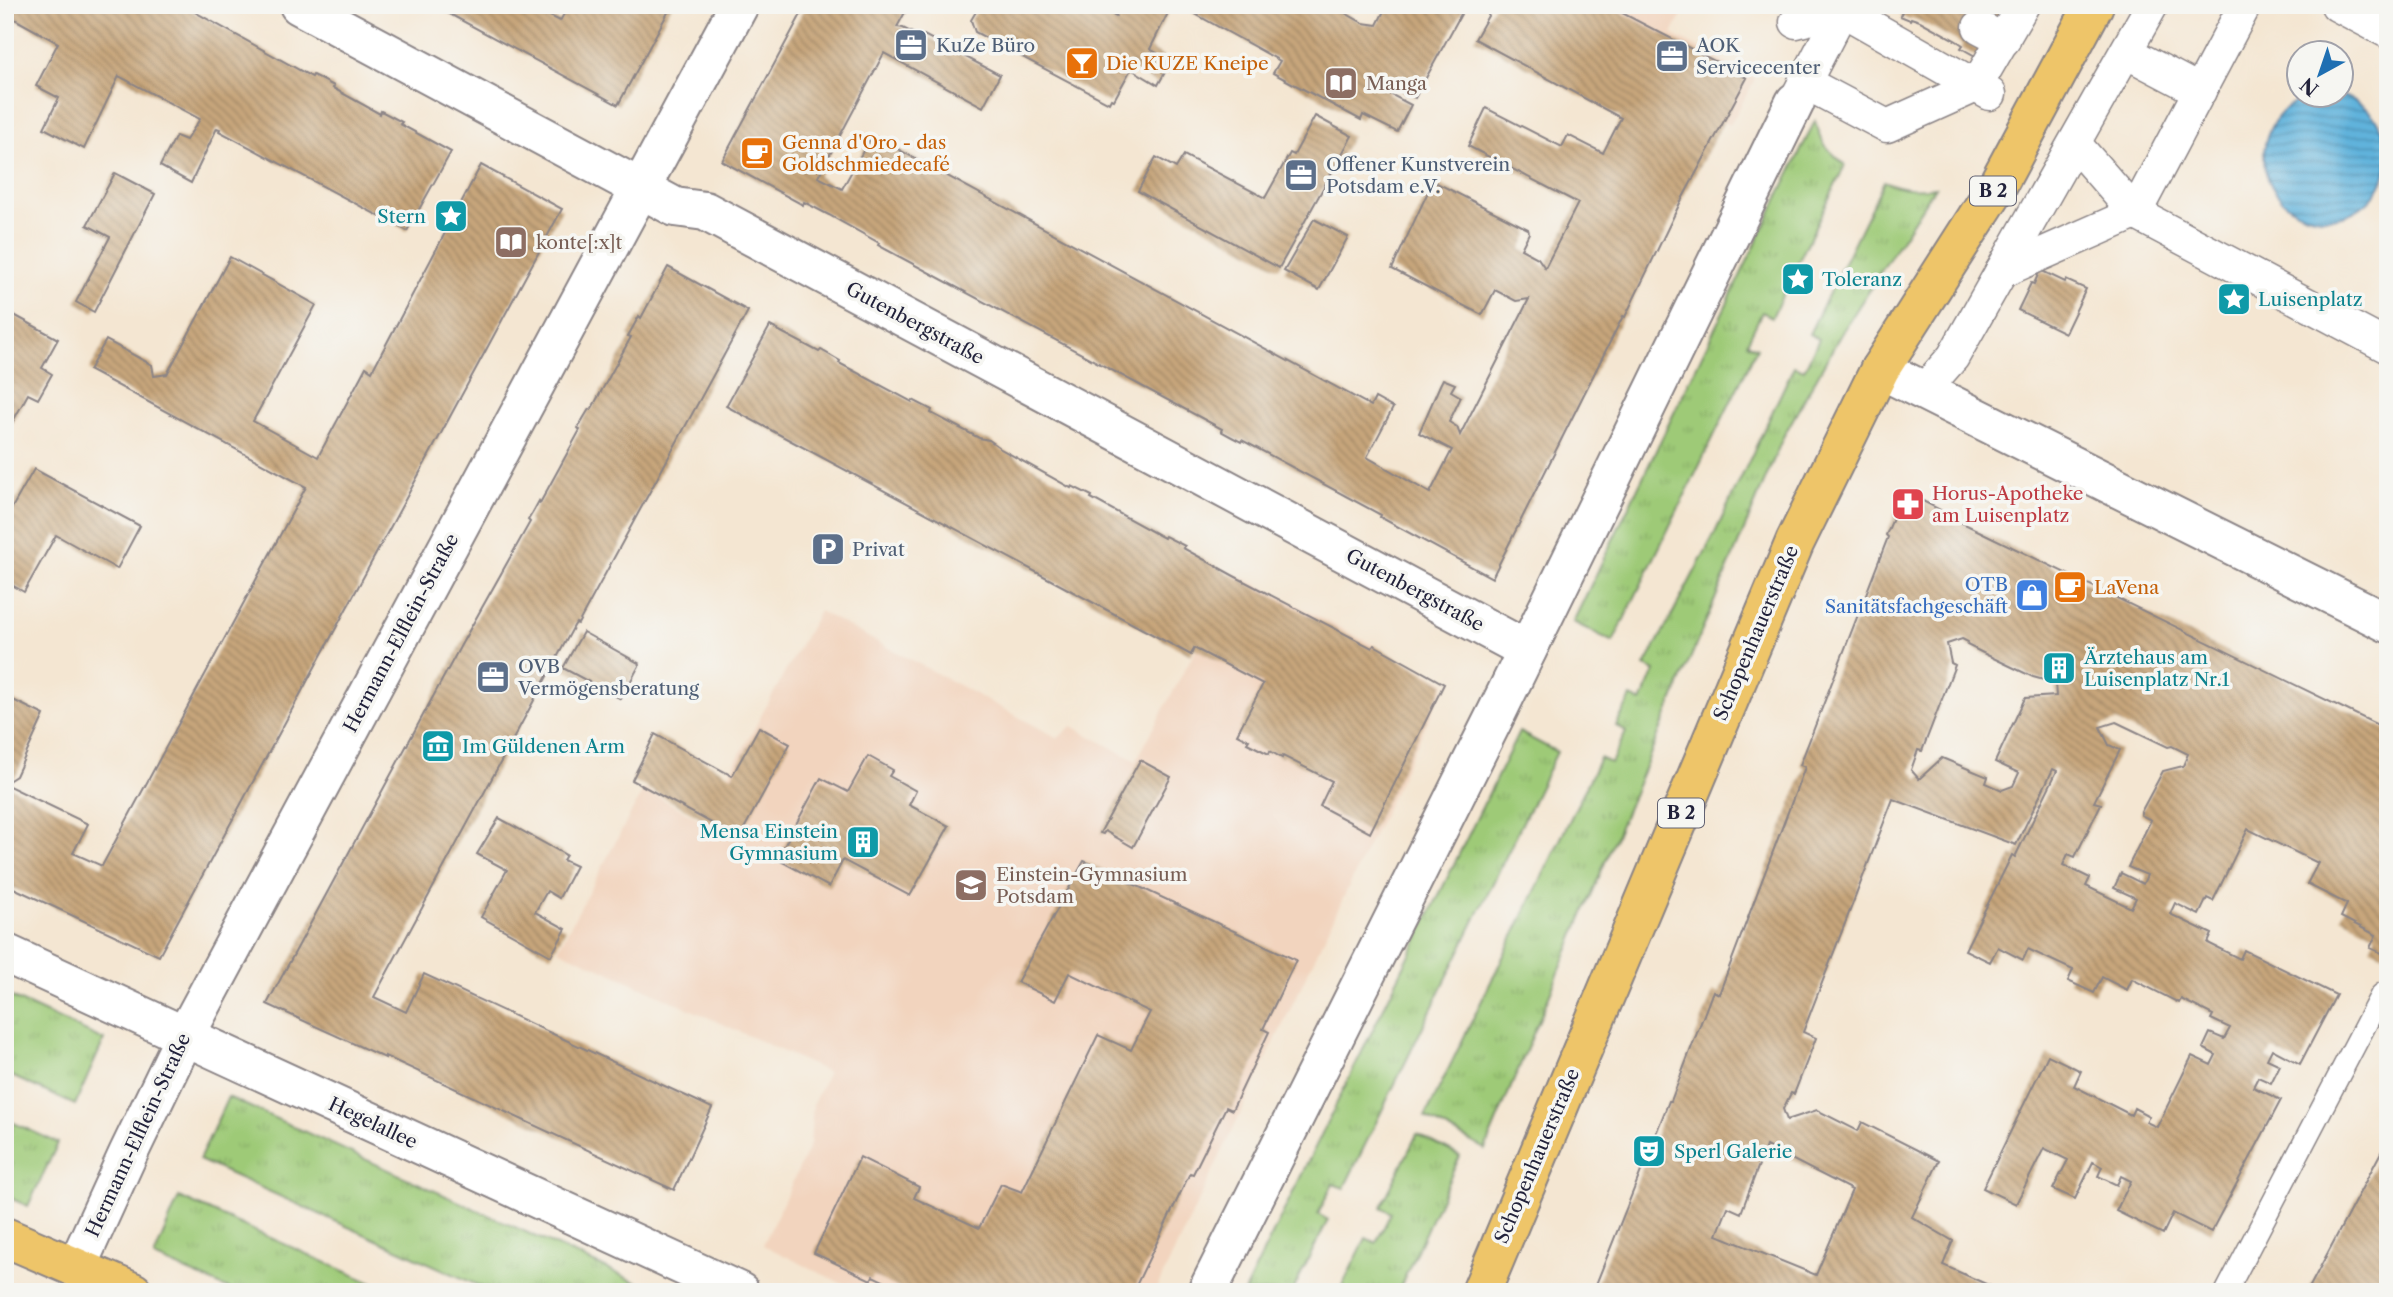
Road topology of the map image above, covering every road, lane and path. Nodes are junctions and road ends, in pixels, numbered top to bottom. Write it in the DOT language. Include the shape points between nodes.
graph roads {
  1 [pos="299,5"];
  2 [pos="739,5"];
  3 [pos="2094,5"];
  4 [pos="2152,5"];
  5 [pos="2245,5"];
  6 [pos="2337,5"];
  7 [pos="2035,6"];
  8 [pos="1842,10"];
  9 [pos="1796,22"];
  10 [pos="2388,32"];
  11 [pos="2126,52"];
  12 [pos="2200,91"];
  13 [pos="1800,92"];
  14 [pos="1985,92"];
  15 [pos="2075,144"];
  16 [pos="640,188"];
  17 [pos="2135,213"];
  18 [pos="2001,272"];
  19 [pos="2388,346"];
  20 [pos="1880,369"];
  21 [pos="1924,390"];
  22 [pos="2388,623"];
  23 [pos="1527,650"];
  24 [pos="5,953"];
  25 [pos="2388,990"];
  26 [pos="185,1036"];
  27 [pos="5,1237"];
  28 [pos="76,1268"];
  29 [pos="133,1292"];
  30 [pos="740,1292"];
  31 [pos="1207,1292"];
  32 [pos="1481,1292"];
  33 [pos="2226,1292"];
  1 -- 16 [label="street, Gutenbergstraße"];
  2 -- 16 [label="street, Hermann-Elflein-Straße"];
  3 -- 20 [label="main road, Schopenhauerstraße / B 2" via="1997,186"];
  4 -- 11 [label="street"];
  5 -- 12 [label="street"];
  6 -- 10 [label="street"];
  7 -- 14 [label="street" via="1992,33"];
  8 -- 9 [label="street"];
  8 -- 13 [label="street"];
  8 -- 14 [label="street"];
  11 -- 12 [label="street"];
  11 -- 15 [label="street"];
  12 -- 17 [label="street"];
  13 -- 14 [label="street" via="1886,126"];
  13 -- 23 [label="street"];
  15 -- 17 [label="street"];
  15 -- 18 [label="street"];
  16 -- 23 [label="street, Gutenbergstraße" via="675,207 705,211"];
  16 -- 26 [label="street, Hermann-Elflein-Straße"];
  17 -- 18 [label="street"];
  17 -- 19 [label="street"];
  18 -- 21 [label="street" via="1953,357"];
  20 -- 21 [label="street"];
  20 -- 32 [label="main road, Schopenhauerstraße / B 2" via="1795,541"];
  21 -- 22 [label="street"];
  23 -- 31 [label="street"];
  24 -- 26 [label="street, Hegelallee"];
  25 -- 33 [label="lane" via="2381,995"];
  26 -- 28 [label="street, Hermann-Elflein-Straße"];
  26 -- 30 [label="street, Hegelallee"];
  27 -- 28 [label="main road"];
  28 -- 29 [label="main road"];
}
